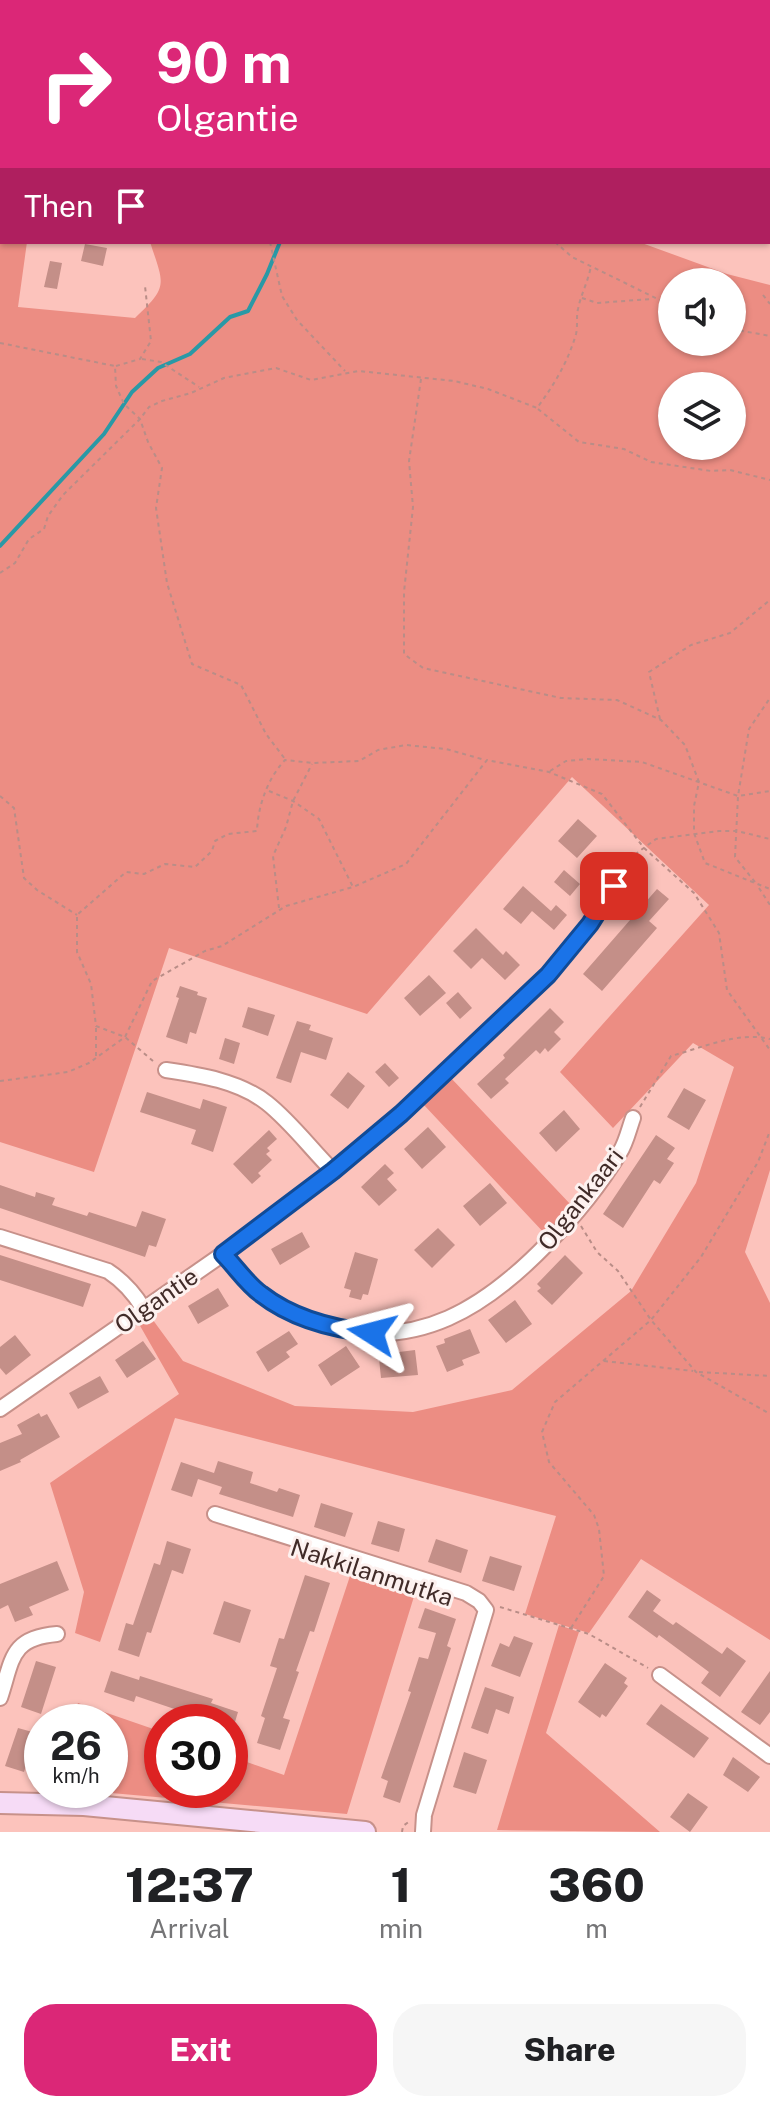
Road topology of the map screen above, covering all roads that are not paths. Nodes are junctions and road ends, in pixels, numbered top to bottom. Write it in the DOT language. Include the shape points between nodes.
graph roads {
  1 [pos="614,886"];
  2 [pos="166,1070"];
  3 [pos="633,1118"];
  4 [pos="333,1171"];
  5 [pos="0,1237"];
  6 [pos="223,1254"];
  7 [pos="143,1308"];
  8 [pos="0,1409"];
  9 [pos="215,1514"];
  10 [pos="57,1634"];
  11 [pos="660,1675"];
  12 [pos="0,1698"];
  13 [pos="770,1756"];
  14 [pos="0,1803"];
  15 [pos="365,1832"];
  16 [pos="423,1832"];
  1 -- 4 [label="street, Olgantie" via="548,975"];
  2 -- 4 [label="street" via="244,1089 267,1103"];
  3 -- 6 [label="street, Olgankaari" via="622,1150 575,1214 513,1277 467,1311 434,1325 372,1333 343,1330 285,1310 261,1294"];
  4 -- 6 [label="street, Olgantie"];
  5 -- 7 [label="street" via="108,1271"];
  6 -- 7 [label="street, Olgantie"];
  7 -- 8 [label="street, Olgantie"];
  9 -- 16 [label="street, Nakkilanmutka" via="466,1593 486,1610"];
  10 -- 12 [label="street" via="20,1645"];
  11 -- 13 [label="street"];
  14 -- 15 [label="street" via="84,1805"];
}
